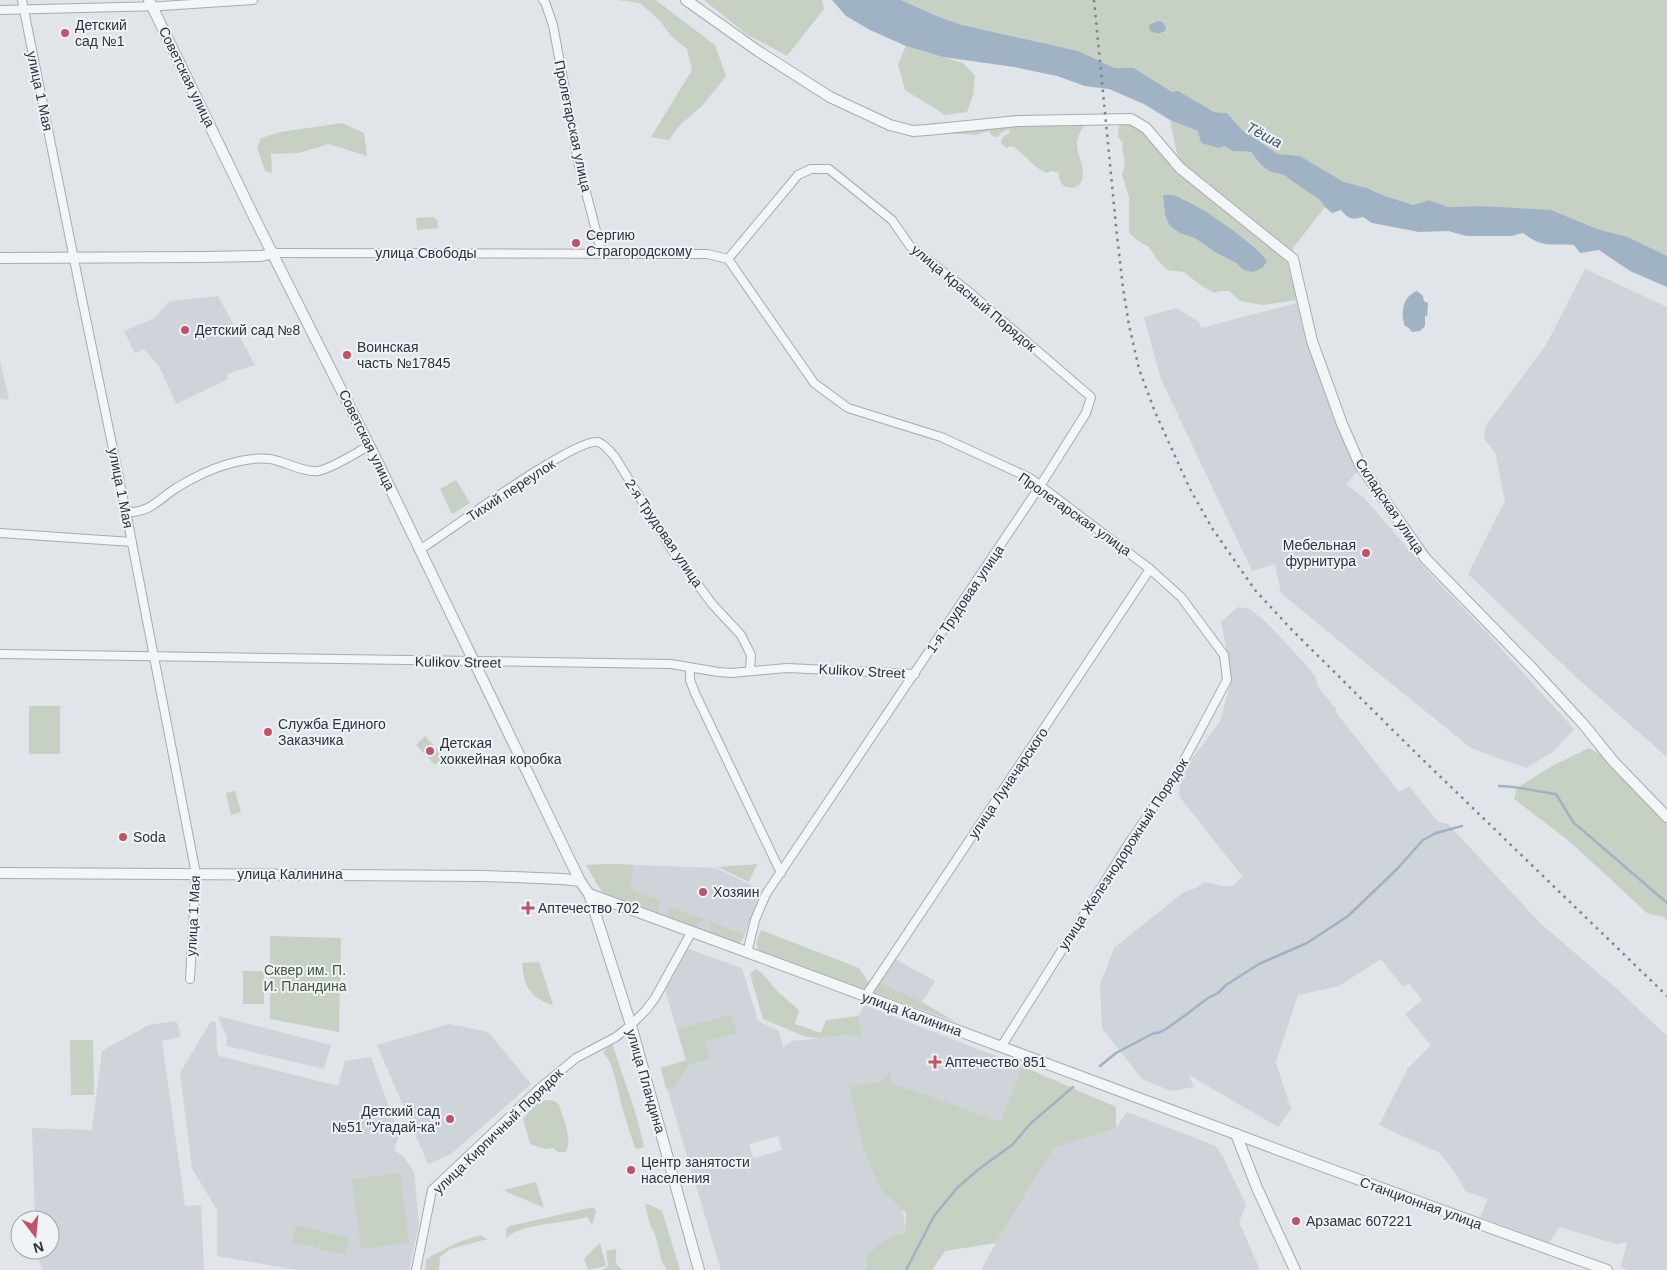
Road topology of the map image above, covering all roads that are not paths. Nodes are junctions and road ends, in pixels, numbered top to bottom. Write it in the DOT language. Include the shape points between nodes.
graph roads {
  1 [pos="22,0"];
  2 [pos="253,0"];
  3 [pos="543,0"];
  4 [pos="686,0"];
  5 [pos="151,3"];
  6 [pos="23,9"];
  7 [pos="0,10"];
  8 [pos="600,253"];
  9 [pos="274,254"];
  10 [pos="73,257"];
  11 [pos="0,258"];
  12 [pos="728,258"];
  13 [pos="1091,397"];
  14 [pos="370,445"];
  15 [pos="605,446"];
  16 [pos="1040,486"];
  17 [pos="126,512"];
  18 [pos="0,533"];
  19 [pos="132,542"];
  20 [pos="421,549"];
  21 [pos="1150,569"];
  22 [pos="0,654"];
  23 [pos="1224,655"];
  24 [pos="154,657"];
  25 [pos="475,662"];
  26 [pos="690,668"];
  27 [pos="750,670"];
  28 [pos="915,674"];
  29 [pos="1667,817"];
  30 [pos="0,873"];
  31 [pos="781,873"];
  32 [pos="196,874"];
  33 [pos="580,881"];
  34 [pos="589,894"];
  35 [pos="692,931"];
  36 [pos="747,953"];
  37 [pos="190,978"];
  38 [pos="865,997"];
  39 [pos="631,1026"];
  40 [pos="1001,1047"];
  41 [pos="1236,1134"];
  42 [pos="416,1270"];
  43 [pos="699,1270"];
  44 [pos="1295,1270"];
  45 [pos="1607,1270"];
  1 -- 6 [label="street, улица 1 Мая"];
  2 -- 5 [label="street"];
  3 -- 8 [label="street, Пролетарская улица" via="553,25 579,166"];
  4 -- 29 [label="street, Складская улица" via="830,97 890,125 926,130 1018,121 1131,119 1146,128 1180,168 1293,259 1312,341 1360,465 1425,558 1533,668 1613,761"];
  5 -- 6 [label="street"];
  5 -- 9 [label="street, Советская улица"];
  6 -- 7 [label="street"];
  6 -- 10 [label="street, улица 1 Мая"];
  8 -- 9 [label="street, улица Свободы"];
  8 -- 12 [label="street, улица Свободы" via="707,254"];
  9 -- 10 [label="street, улица Свободы"];
  9 -- 14 [label="street, Советская улица"];
  10 -- 11 [label="street, улица Свободы"];
  10 -- 17 [label="street, улица 1 Мая"];
  12 -- 13 [label="street, улица Красный Порядок" via="798,176 812,169 829,169 892,220 910,246 968,291"];
  12 -- 16 [label="street, Пролетарская улица" via="814,383 848,408 941,437 1030,478"];
  13 -- 16 [label="street, 1-я Трудовая улица" via="1086,412"];
  14 -- 17 [label="street" via="318,471 270,459 224,465 201,474 150,508"];
  14 -- 20 [label="street, Советская улица"];
  15 -- 20 [label="street, Тихий переулок" via="597,442 582,445 552,461"];
  15 -- 27 [label="street, 2-я Трудовая улица" via="672,550 713,605 741,635 751,655"];
  16 -- 21 [label="street, Пролетарская улица"];
  16 -- 28 [label="street, 1-я Трудовая улица"];
  17 -- 19 [label="street, улица 1 Мая"];
  18 -- 19 [label="street"];
  19 -- 24 [label="street, улица 1 Мая"];
  20 -- 25 [label="street, Советская улица"];
  21 -- 23 [label="street, Пролетарская улица" via="1180,597"];
  21 -- 38 [label="street, улица Луначарского"];
  22 -- 24 [label="street, Kulikov Street"];
  23 -- 40 [label="street, улица Железнодорожный Порядок" via="1227,680 1179,770 1131,840"];
  24 -- 25 [label="street, Kulikov Street"];
  24 -- 32 [label="street, улица 1 Мая"];
  25 -- 26 [label="street, Kulikov Street" via="671,664"];
  25 -- 33 [label="street, Советская улица"];
  26 -- 27 [label="street, Kulikov Street" via="725,673"];
  26 -- 31 [label="street" via="695,693"];
  27 -- 28 [label="street, Kulikov Street" via="787,668"];
  28 -- 31 [label="street, 1-я Трудовая улица"];
  30 -- 32 [label="street, улица Калинина"];
  31 -- 36 [label="street, 1-я Трудовая улица" via="766,894 755,920"];
  32 -- 33 [label="street, улица Калинина" via="486,876"];
  32 -- 37 [label="street, улица 1 Мая"];
  33 -- 34 [label="street, улица Пландина"];
  34 -- 35 [label="street, улица Калинина"];
  34 -- 39 [label="street, улица Пландина"];
  35 -- 36 [label="street, улица Калинина"];
  35 -- 39 [label="street, улица Кирпичный Порядок" via="655,998"];
  36 -- 38 [label="street, улица Калинина"];
  38 -- 40 [label="street, улица Калинина"];
  39 -- 42 [label="street, улица Кирпичный Порядок" via="576,1058 432,1190"];
  39 -- 43 [label="street, улица Пландина"];
  40 -- 41 [label="street, улица Калинина"];
  41 -- 44 [label="street"];
  41 -- 45 [label="street, Станционная улица"];
}
